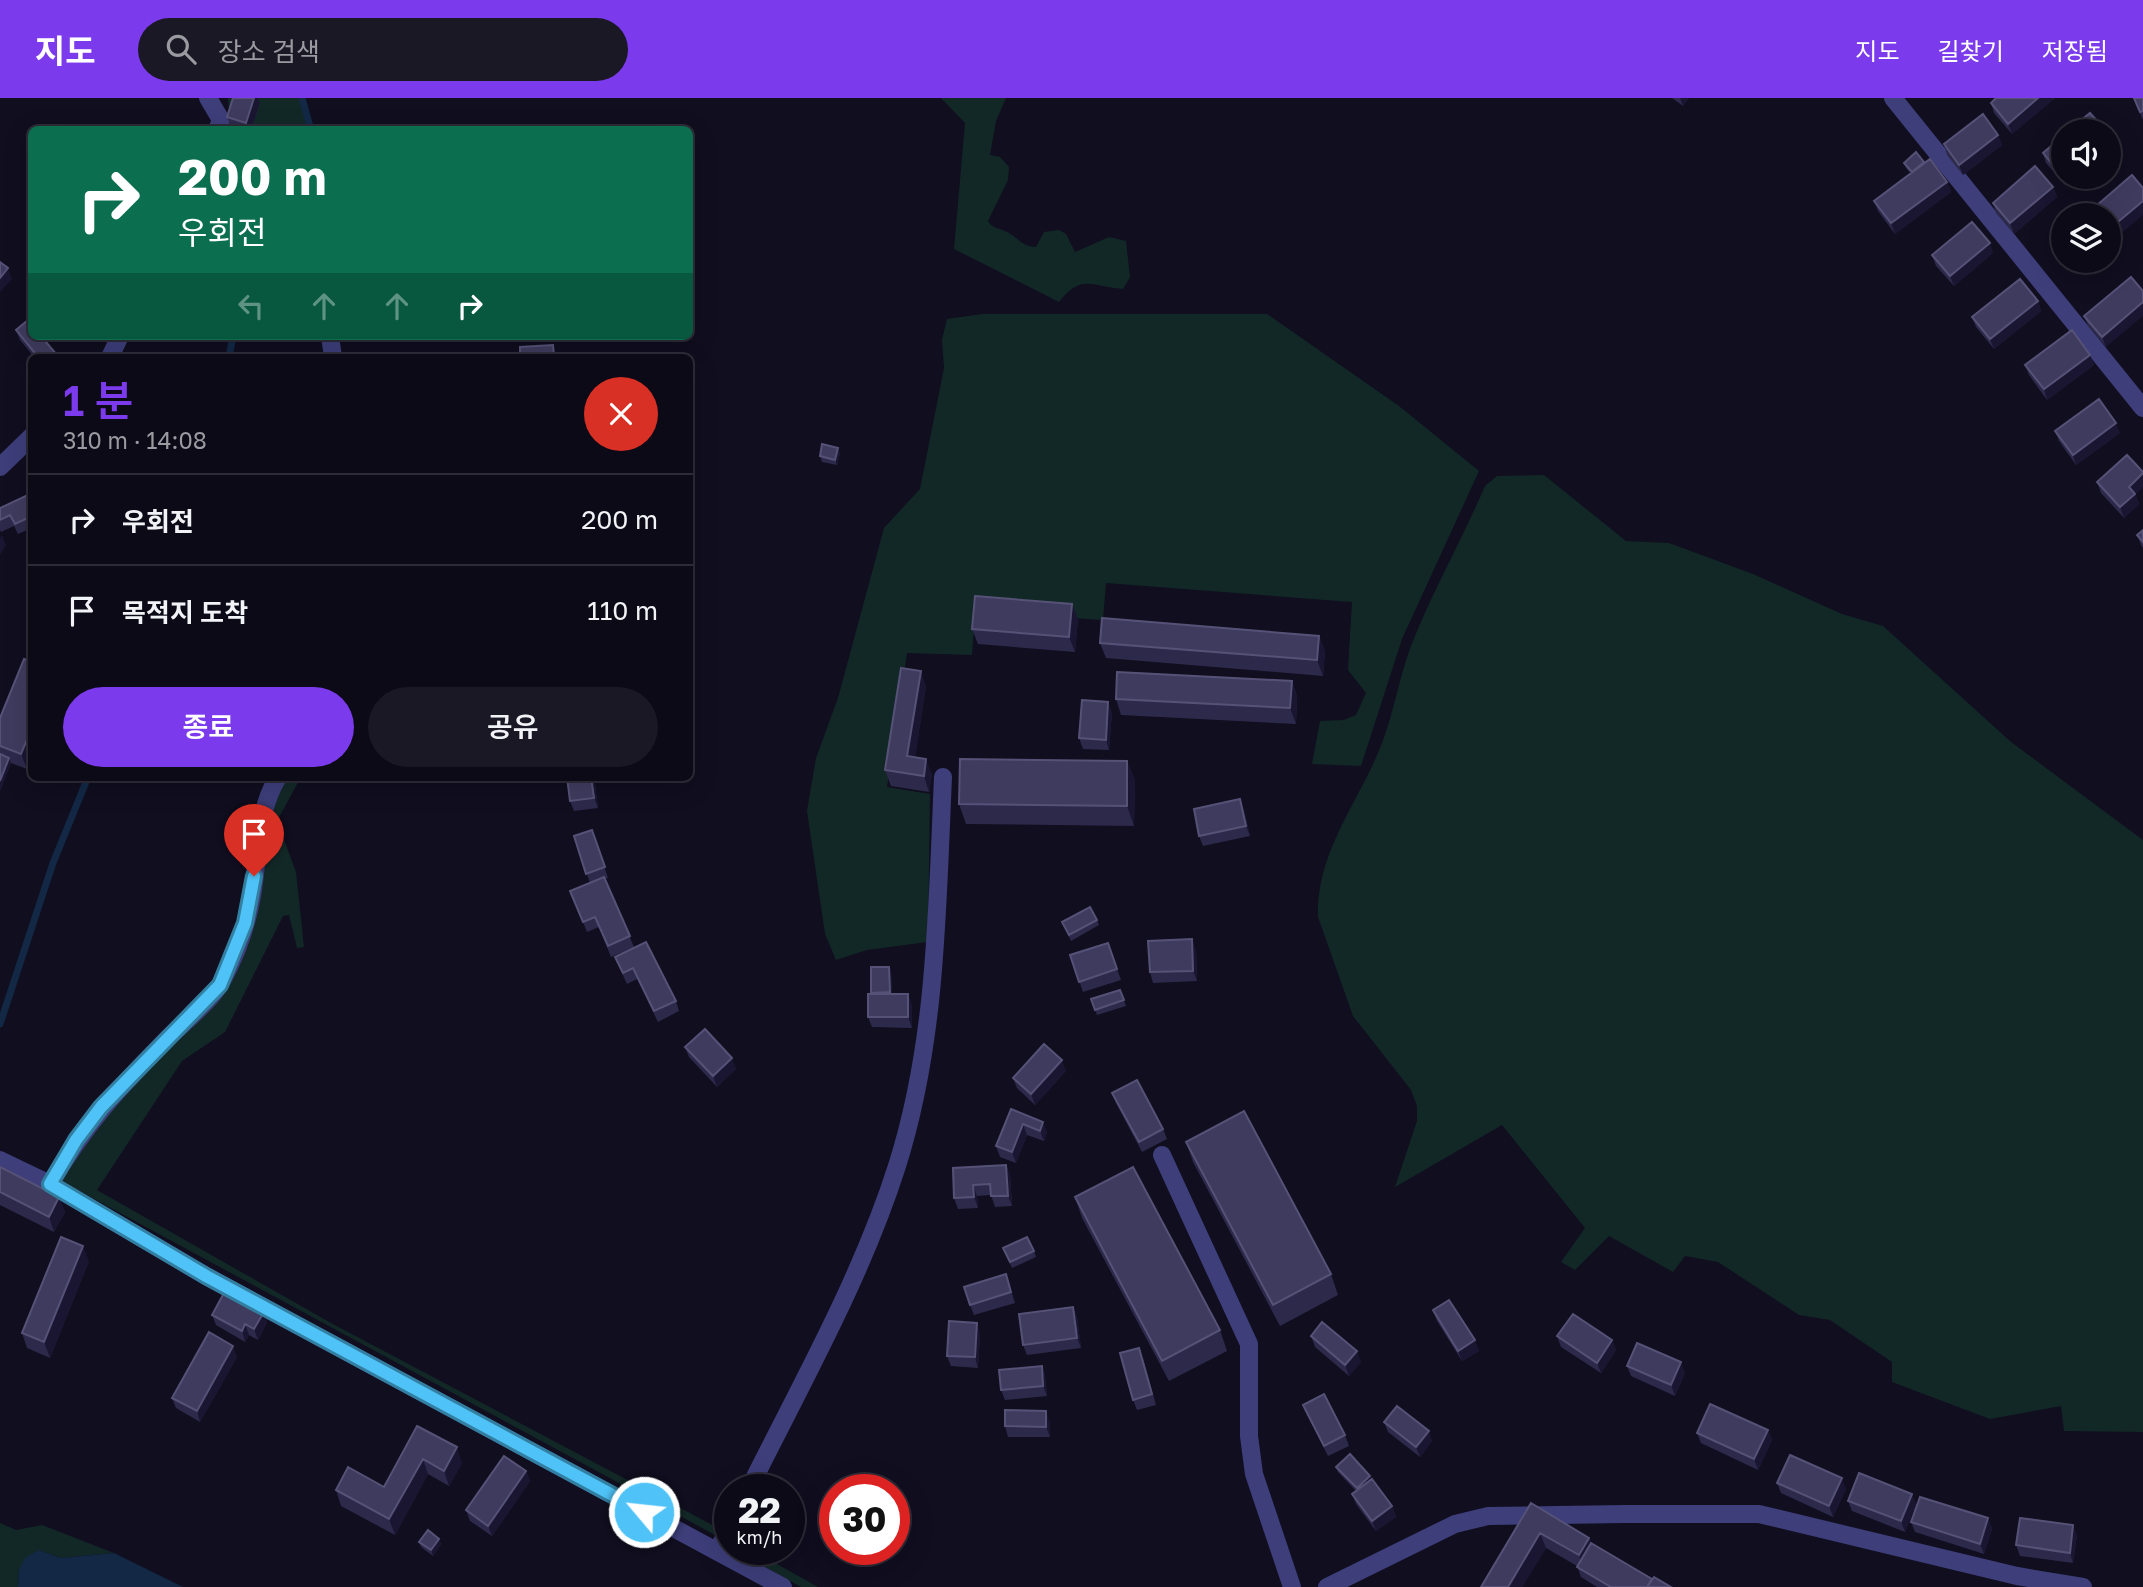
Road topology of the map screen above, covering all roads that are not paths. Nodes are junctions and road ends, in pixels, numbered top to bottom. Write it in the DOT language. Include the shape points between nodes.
graph roads {
  1 [pos="208,98"];
  2 [pos="224,98"];
  3 [pos="1893,98"];
  4 [pos="219,125"];
  5 [pos="2143,408"];
  6 [pos="28,440"];
  7 [pos="0,467"];
  8 [pos="943,777"];
  9 [pos="276,781"];
  10 [pos="1162,1155"];
  11 [pos="0,1160"];
  12 [pos="50,1184"];
  13 [pos="755,1474"];
  14 [pos="714,1550"];
  15 [pos="742,1565"];
  16 [pos="783,1587"];
  17 [pos="1292,1587"];
  18 [pos="1327,1587"];
  19 [pos="2083,1587"];
  1 -- 4 [label="street"];
  2 -- 4 [label="street"];
  3 -- 5 [label="street"];
  6 -- 7 [label="street"];
  8 -- 13 [label="street" via="931,1006 905,1139 874,1234"];
  9 -- 12 [label="street" via="261,820 245,923 220,985 101,1107"];
  10 -- 17 [label="street" via="1249,1344 1249,1436 1254,1474"];
  11 -- 12 [label="street"];
  12 -- 14 [label="street" via="206,1276"];
  15 -- 16 [label="street"];
  18 -- 19 [label="street" via="1455,1524 1488,1516 1624,1514 1759,1514 2017,1576"];
}
